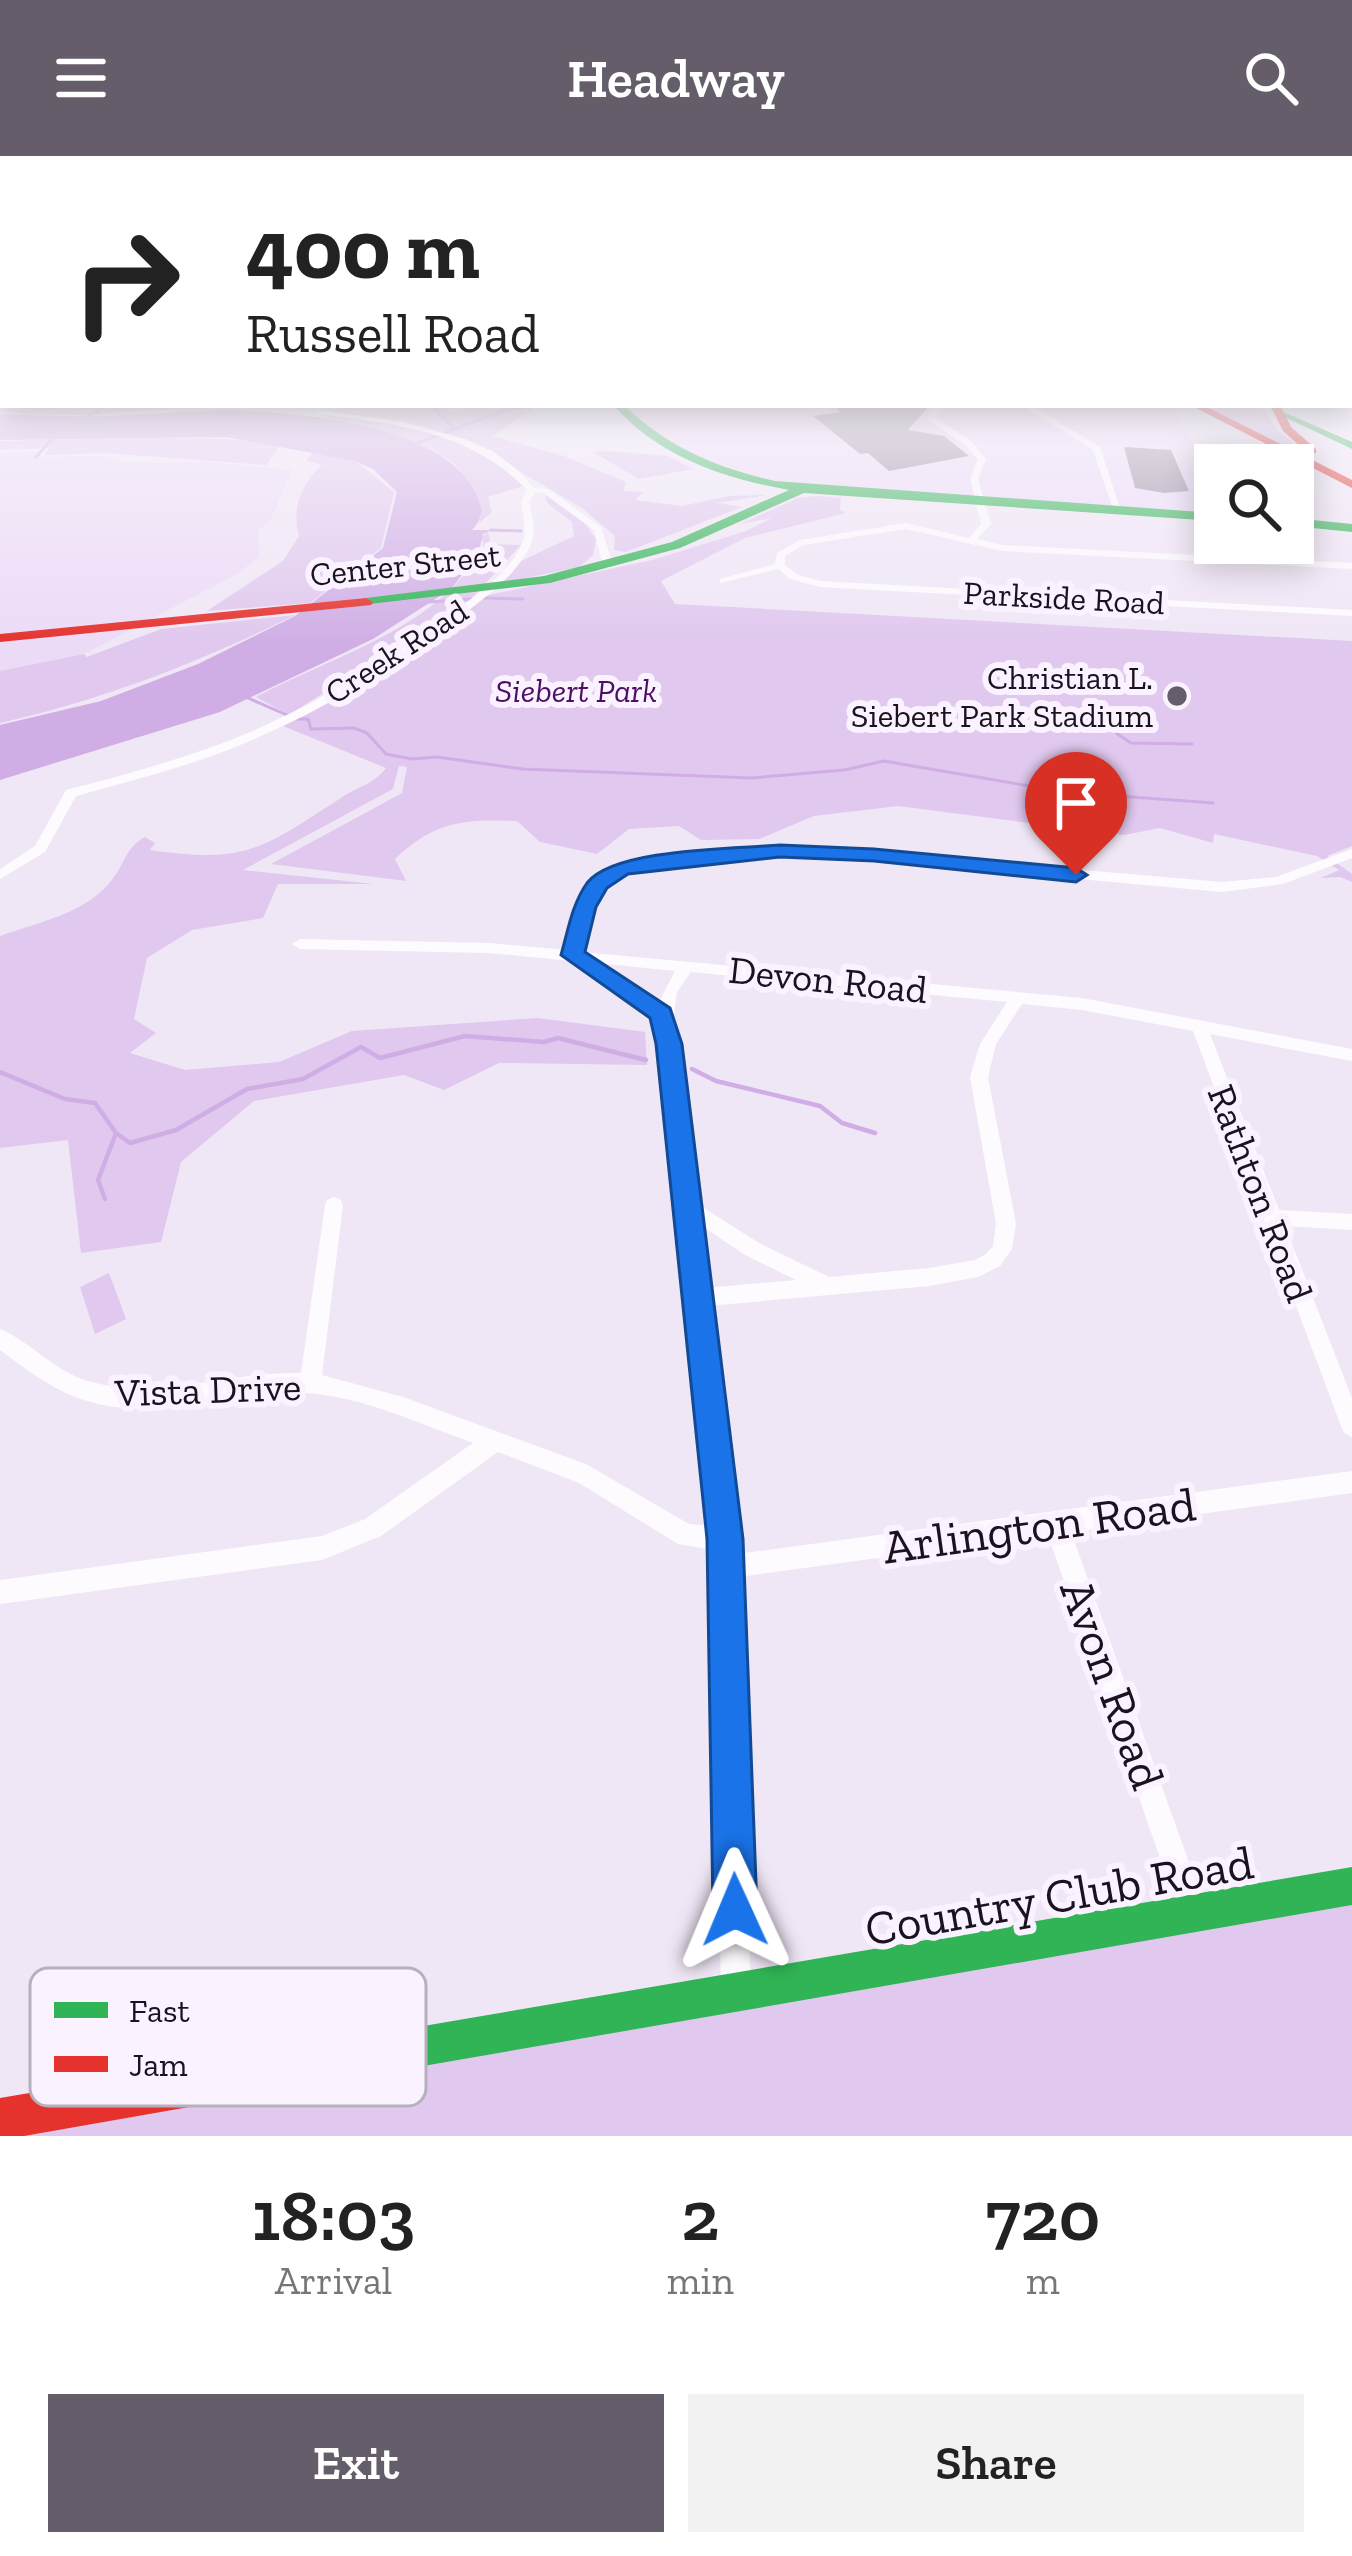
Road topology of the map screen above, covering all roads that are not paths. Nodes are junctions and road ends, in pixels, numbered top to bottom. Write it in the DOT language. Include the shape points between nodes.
graph roads {
  1 [pos="502,460"];
  2 [pos="688,460"];
  3 [pos="979,460"];
  4 [pos="1101,460"];
  5 [pos="1309,460"];
  6 [pos="1324,460"];
  7 [pos="1350,480"];
  8 [pos="802,489"];
  9 [pos="532,490"];
  10 [pos="982,504"];
  11 [pos="1119,512"];
  12 [pos="1194,516"];
  13 [pos="1314,524"];
  14 [pos="1351,528"];
  15 [pos="970,542"];
  16 [pos="608,565"];
  17 [pos="780,566"];
  18 [pos="1352,566"];
  19 [pos="910,568"];
  20 [pos="724,581"];
  21 [pos="914,589"];
  22 [pos="1352,613"];
  23 [pos="0,638"];
  24 [pos="1352,854"];
  25 [pos="0,875"];
  26 [pos="300,944"];
  27 [pos="573,955"];
  28 [pos="689,965"];
  29 [pos="1017,999"];
  30 [pos="662,1014"];
  31 [pos="1199,1026"];
  32 [pos="1352,1054"];
  33 [pos="334,1205"];
  34 [pos="686,1206"];
  35 [pos="1270,1216"];
  36 [pos="1352,1222"];
  37 [pos="828,1286"];
  38 [pos="696,1298"];
  39 [pos="0,1338"];
  40 [pos="310,1383"];
  41 [pos="1352,1426"];
  42 [pos="496,1440"];
  43 [pos="1352,1482"];
  44 [pos="1056,1522"];
  45 [pos="725,1539"];
  46 [pos="727,1567"];
  47 [pos="0,1592"];
  48 [pos="1352,1886"];
  49 [pos="1193,1912"];
  50 [pos="736,1996"];
  51 [pos="426,2048"];
  52 [pos="78,2106"];
  53 [pos="0,2119"];
  1 -- 9 [label="street"];
  2 -- 8 [label="main road"];
  3 -- 10 [label="street" via="974,479"];
  4 -- 11 [label="street"];
  5 -- 7 [label="main road"];
  6 -- 7 [label="main road"];
  8 -- 10 [label="main road"];
  8 -- 16 [label="main road, Center Street" via="696,537"];
  9 -- 16 [label="street" via="598,529"];
  9 -- 25 [label="street, Creek Road" via="527,544 495,583 434,629 290,718 71,794 40,849"];
  10 -- 11 [label="main road"];
  10 -- 15 [label="street" via="986,524"];
  11 -- 12 [label="main road"];
  13 -- 14 [label="main road"];
  15 -- 17 [label="street" via="882,526 793,545"];
  15 -- 18 [label="street"];
  16 -- 23 [label="main road, Center Street" via="463,593"];
  17 -- 20 [label="street"];
  17 -- 21 [label="street, Parkside Road" via="820,584"];
  19 -- 21 [label="street"];
  21 -- 22 [label="street, Parkside Road"];
  24 -- 27 [label="street" via="1278,881 1222,887 815,851 663,861 623,868 598,884"];
  26 -- 27 [label="street, Devon Road"];
  27 -- 28 [label="street, Devon Road"];
  27 -- 30 [label="street"];
  28 -- 29 [label="street, Devon Road"];
  28 -- 30 [label="street" via="670,987"];
  29 -- 31 [label="street, Devon Road"];
  29 -- 37 [label="street" via="988,1036 979,1077 1006,1224 1001,1250 955,1274"];
  30 -- 34 [label="street"];
  31 -- 32 [label="street, Devon Road"];
  31 -- 35 [label="street, Rathton Road"];
  33 -- 40 [label="street"];
  34 -- 37 [label="street"];
  34 -- 38 [label="street"];
  35 -- 36 [label="street"];
  35 -- 41 [label="street, Rathton Road"];
  37 -- 38 [label="street"];
  38 -- 45 [label="street"];
  39 -- 40 [label="street, Vista Drive" via="70,1385 109,1396"];
  40 -- 42 [label="street, Vista Drive"];
  42 -- 45 [label="street" via="586,1474 686,1536"];
  42 -- 47 [label="street" via="373,1528 322,1548"];
  43 -- 44 [label="street, Arlington Road"];
  44 -- 46 [label="street, Arlington Road"];
  44 -- 49 [label="street, Avon Road"];
  45 -- 46 [label="street"];
  46 -- 50 [label="street"];
  48 -- 49 [label="main road, Country Club Road"];
  49 -- 50 [label="main road, Country Club Road"];
  50 -- 51 [label="main road, Country Club Road"];
  52 -- 53 [label="main road, Country Club Road"];
}
